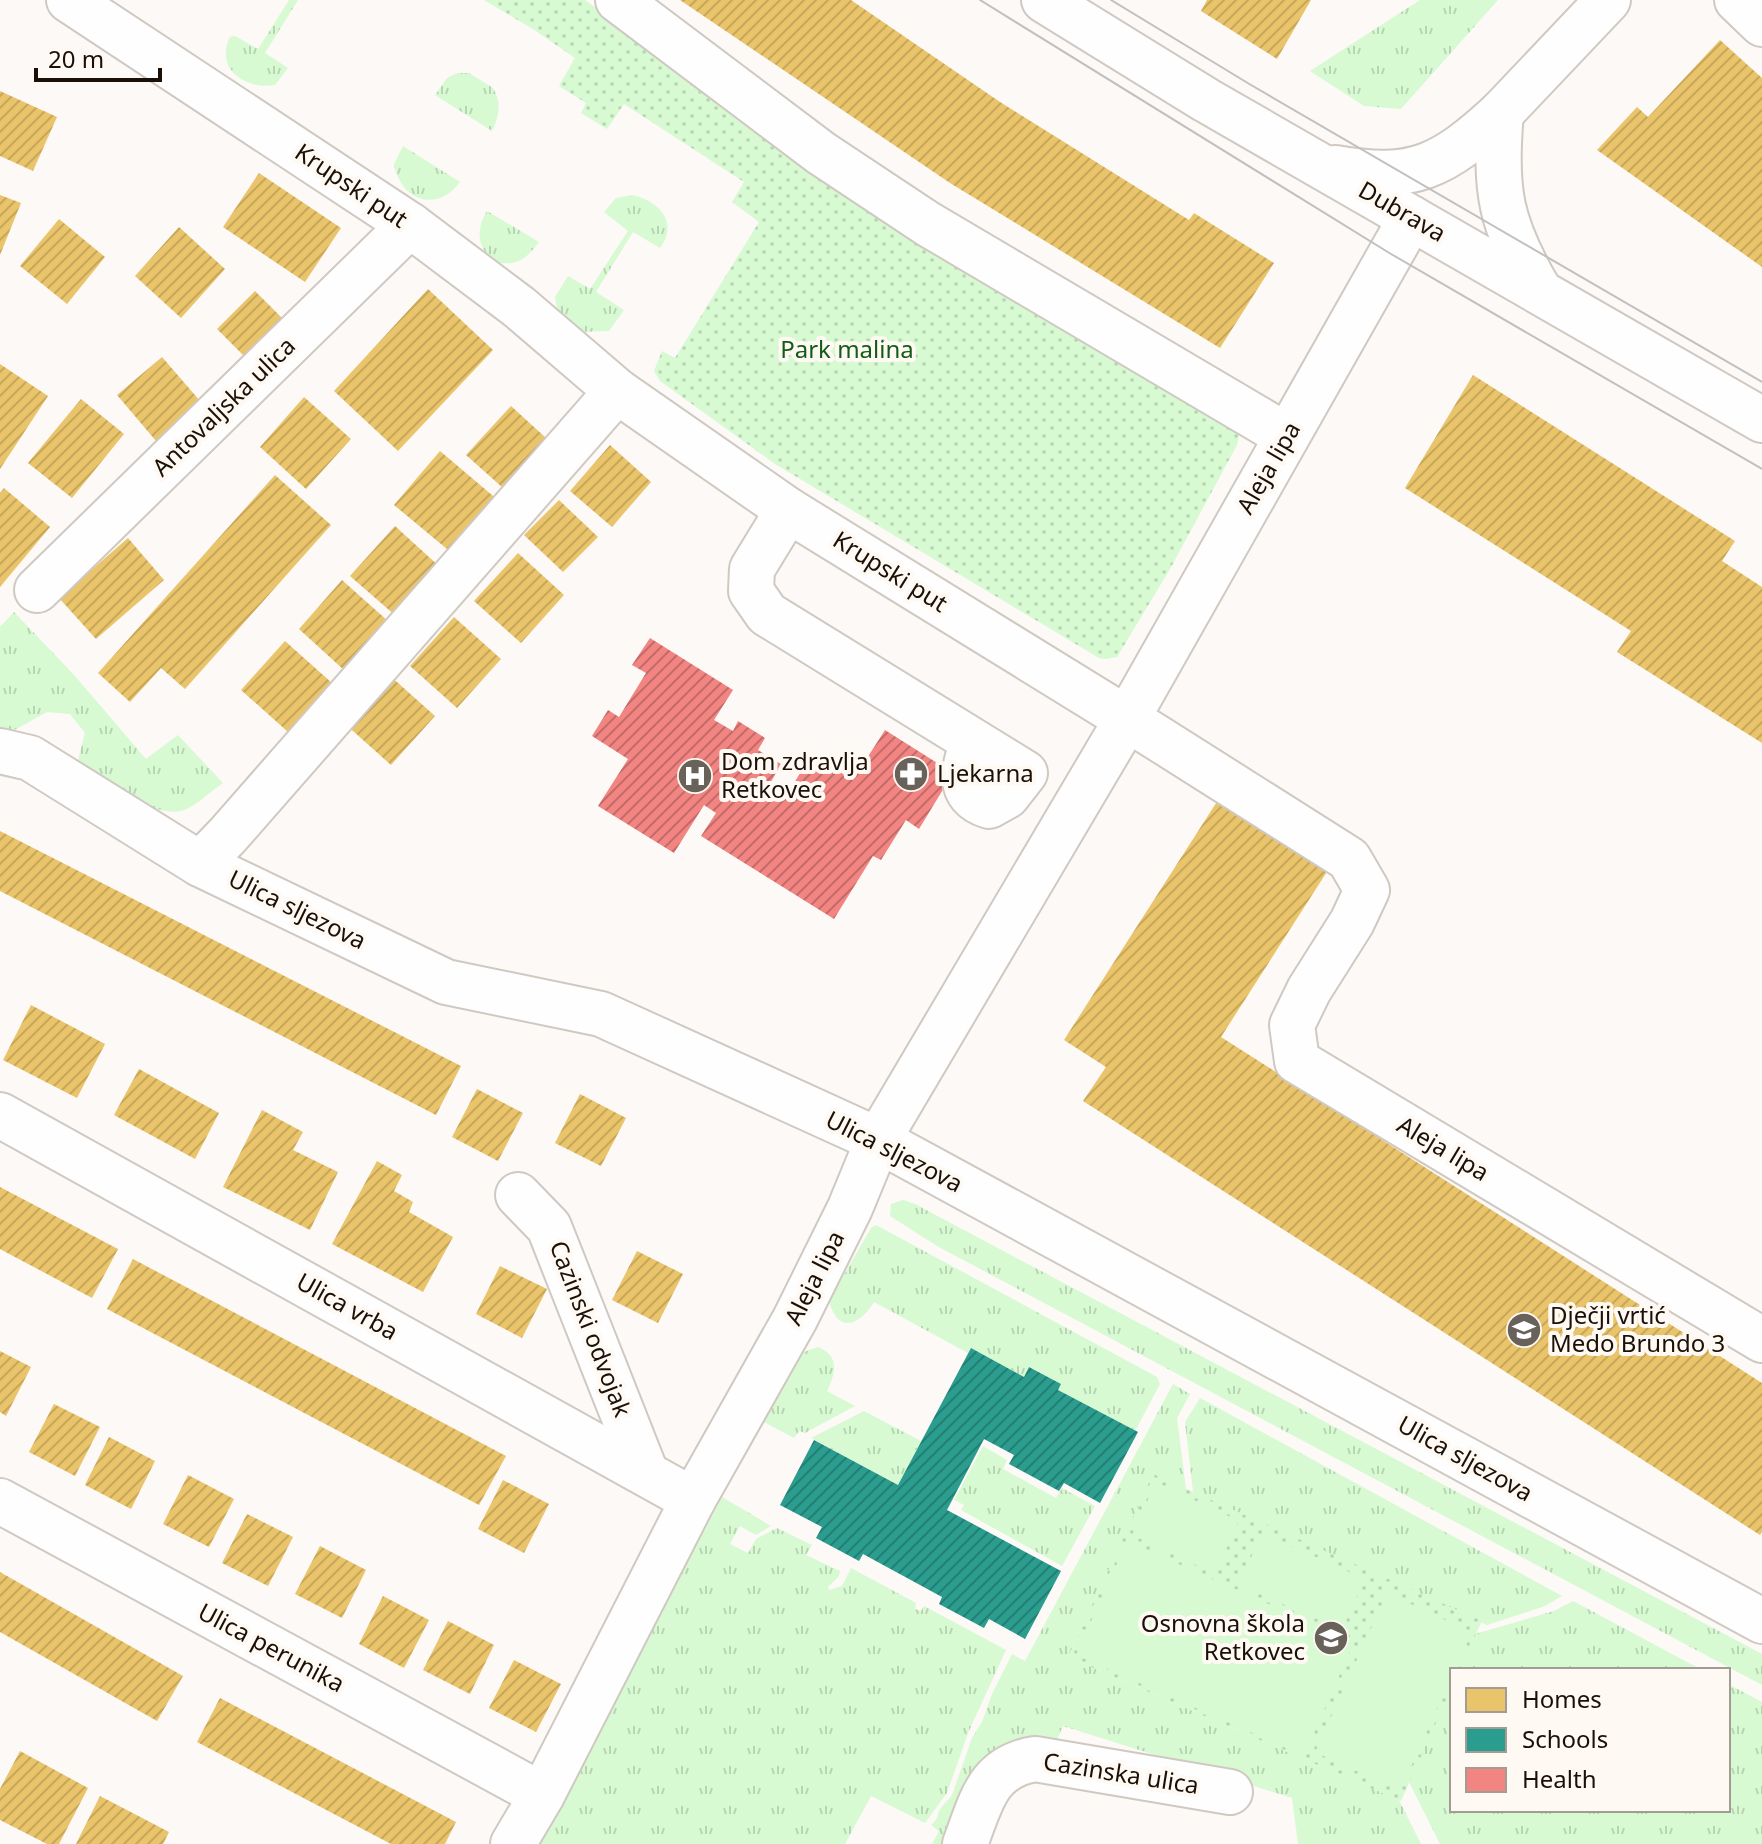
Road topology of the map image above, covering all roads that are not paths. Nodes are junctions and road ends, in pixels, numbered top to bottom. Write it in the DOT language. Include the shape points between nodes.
graph roads {
  1 [pos="69,0"];
  2 [pos="618,0"];
  3 [pos="1044,0"];
  4 [pos="1608,0"];
  5 [pos="1737,0"];
  6 [pos="1762,24"];
  7 [pos="1501,113"];
  8 [pos="1317,164"];
  9 [pos="1411,218"];
  10 [pos="410,225"];
  11 [pos="1539,290"];
  12 [pos="617,391"];
  13 [pos="1762,420"];
  14 [pos="1287,436"];
  15 [pos="788,510"];
  16 [pos="37,590"];
  17 [pos="1127,719"];
  18 [pos="0,751"];
  19 [pos="1025,773"];
  20 [pos="200,864"];
  21 [pos="0,1115"];
  22 [pos="878,1140"];
  23 [pos="518,1195"];
  24 [pos="1762,1340"];
  25 [pos="646,1473"];
  26 [pos="693,1500"];
  27 [pos="0,1501"];
  28 [pos="1762,1621"];
  29 [pos="1230,1792"];
  30 [pos="542,1795"];
  31 [pos="513,1844"];
  32 [pos="965,1844"];
  1 -- 10 [label="street, Krupski put"];
  2 -- 14 [label="street" via="821,153 928,224"];
  3 -- 8 [label="street, Dubrava"];
  4 -- 7 [label="street"];
  5 -- 6 [label="street"];
  7 -- 8 [label="street" via="1460,150 1426,166 1371,173"];
  7 -- 11 [label="street" via="1497,156 1504,215 1509,236"];
  8 -- 9 [label="street, Dubrava"];
  9 -- 11 [label="street, Dubrava"];
  9 -- 14 [label="street, Aleja lipa"];
  10 -- 12 [label="street, Krupski put" via="519,307"];
  10 -- 16 [label="street, Antovaljska ulica"];
  11 -- 13 [label="street, Dubrava"];
  12 -- 15 [label="street, Krupski put"];
  12 -- 20 [label="street"];
  14 -- 17 [label="street, Aleja lipa"];
  15 -- 17 [label="street, Krupski put"];
  15 -- 19 [label="street" via="752,569 751,591 767,614"];
  17 -- 22 [label="street, Aleja lipa"];
  17 -- 24 [label="street, Aleja lipa" via="1349,859 1367,890 1292,1025 1297,1061"];
  18 -- 20 [label="street, Ulica sljezova" via="30,758"];
  20 -- 22 [label="street, Ulica sljezova" via="446,982 601,1014"];
  21 -- 25 [label="street, Ulica vrba"];
  22 -- 26 [label="street, Aleja lipa" via="795,1319"];
  22 -- 28 [label="street, Ulica sljezova"];
  23 -- 25 [label="street, Cazinski odvojak" via="549,1227"];
  25 -- 26 [label="street, Ulica vrba"];
  26 -- 30 [label="street, Aleja lipa"];
  27 -- 30 [label="street, Ulica perunika"];
  29 -- 32 [label="street, Cazinska ulica" via="1035,1759 1017,1762 990,1783"];
  30 -- 31 [label="street, Aleja lipa"];
}
